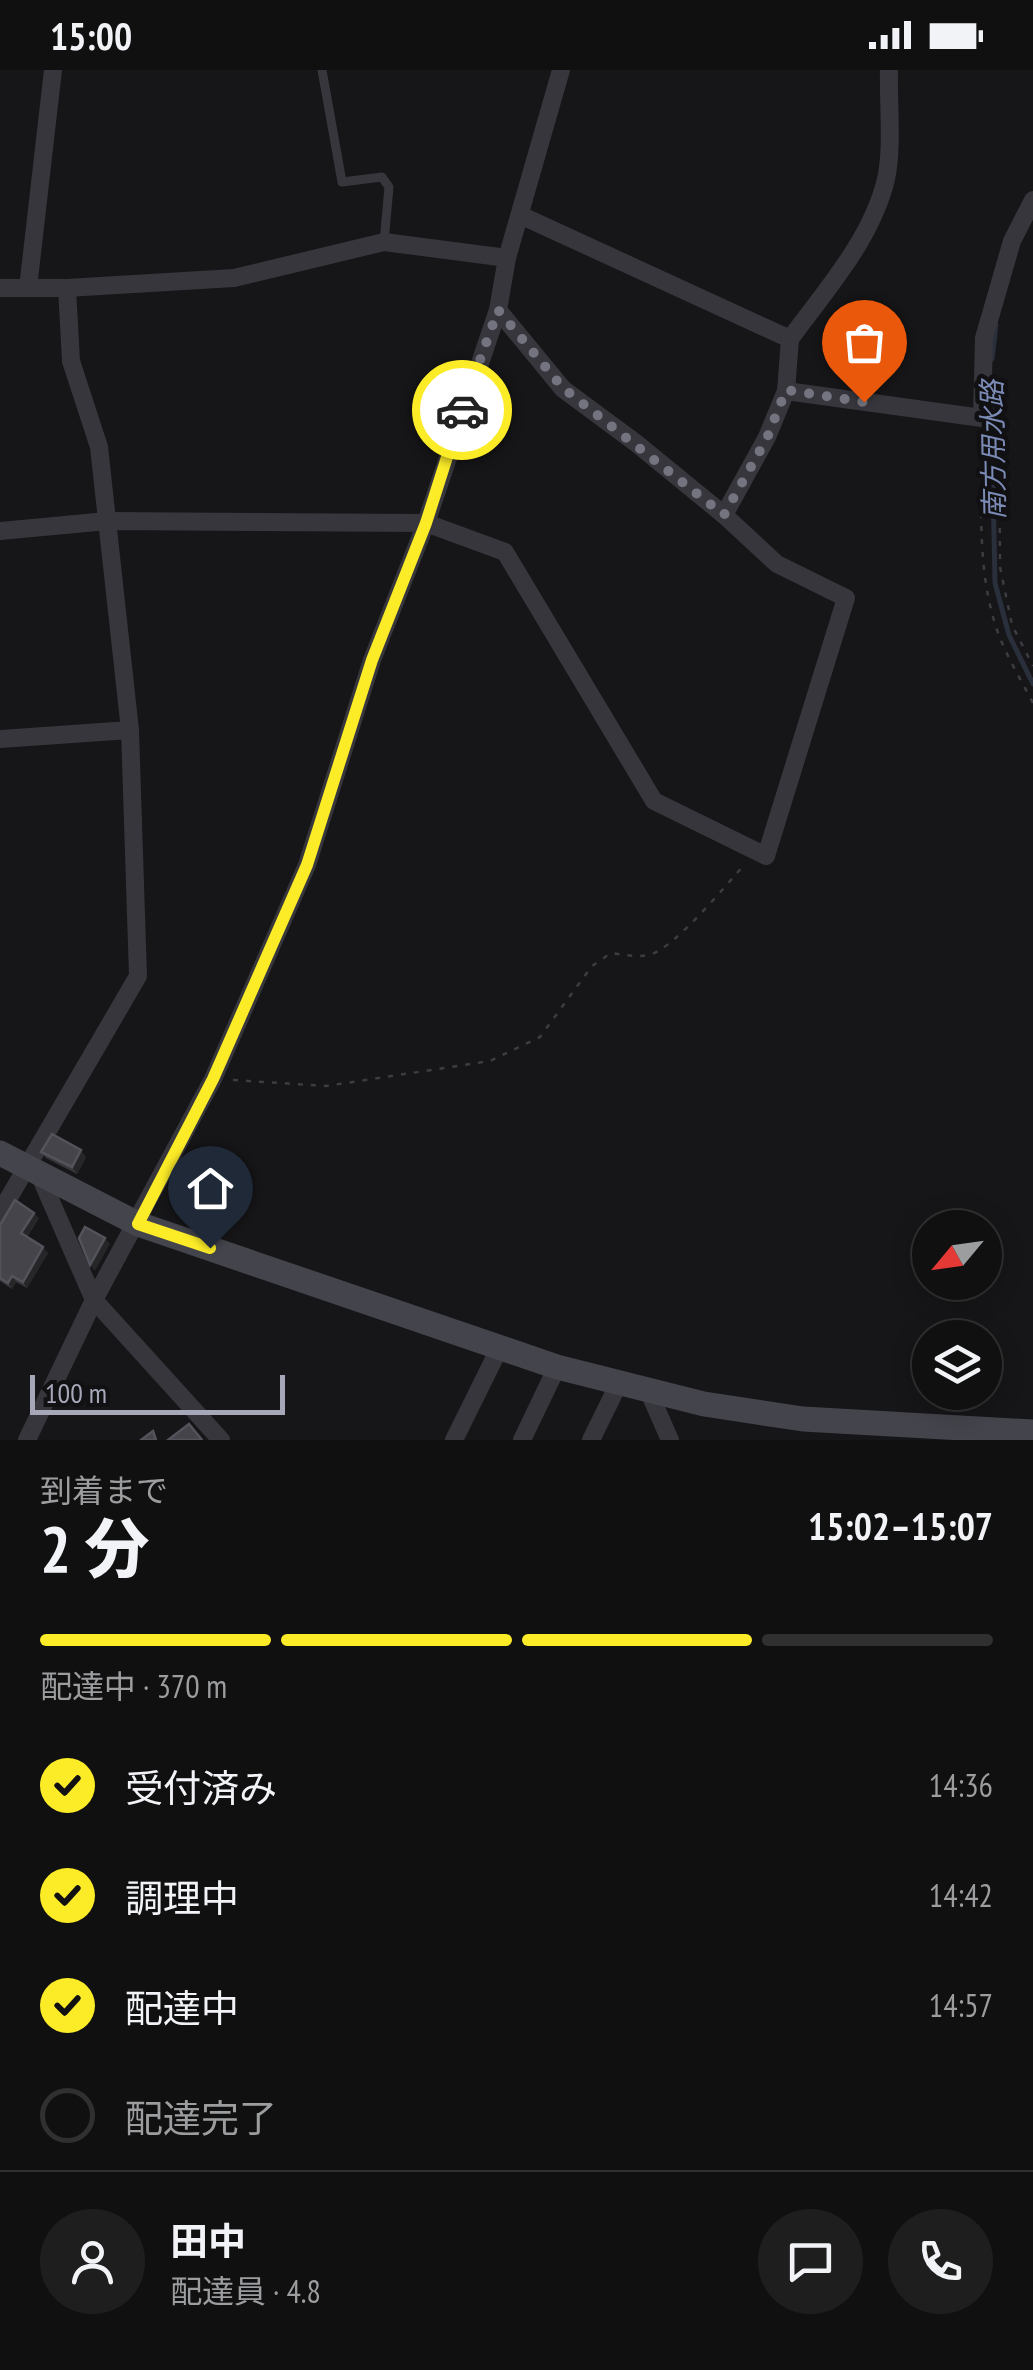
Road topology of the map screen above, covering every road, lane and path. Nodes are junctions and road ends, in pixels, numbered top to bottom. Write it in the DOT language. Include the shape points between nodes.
graph roads {
  1 [pos="53,70"];
  2 [pos="322,70"];
  3 [pos="561,70"];
  4 [pos="889,70"];
  5 [pos="1033,200"];
  6 [pos="520,215"];
  7 [pos="384,242"];
  8 [pos="507,258"];
  9 [pos="0,288"];
  10 [pos="28,288"];
  11 [pos="66,288"];
  12 [pos="498,310"];
  13 [pos="790,340"];
  14 [pos="786,390"];
  15 [pos="991,418"];
  16 [pos="724,515"];
  17 [pos="107,521"];
  18 [pos="426,523"];
  19 [pos="0,531"];
  20 [pos="1033,666"];
  21 [pos="1033,704"];
  22 [pos="130,730"];
  23 [pos="0,740"];
  24 [pos="757,852"];
  25 [pos="213,1079"];
  26 [pos="0,1153"];
  27 [pos="33,1170"];
  28 [pos="0,1213"];
  29 [pos="138,1224"];
  30 [pos="94,1300"];
  31 [pos="500,1347"];
  32 [pos="557,1367"];
  33 [pos="619,1383"];
  34 [pos="648,1390"];
  35 [pos="1033,1432"];
  36 [pos="27,1440"];
  37 [pos="220,1440"];
  38 [pos="454,1440"];
  39 [pos="522,1440"];
  40 [pos="590,1440"];
  41 [pos="670,1440"];
  1 -- 10 [label="street"];
  2 -- 7 [label="lane" via="342,182 382,176 389,186"];
  3 -- 6 [label="street"];
  4 -- 13 [label="street" via="887,177 875,211"];
  5 -- 15 [label="street" via="1012,242 984,338"];
  6 -- 8 [label="street"];
  6 -- 13 [label="street"];
  7 -- 8 [label="street"];
  7 -- 11 [label="street" via="234,278"];
  8 -- 12 [label="street"];
  9 -- 10 [label="street"];
  10 -- 11 [label="street"];
  11 -- 17 [label="street" via="71,360 100,447"];
  12 -- 16 [label="street" via="563,388"];
  12 -- 18 [label="street"];
  13 -- 14 [label="street"];
  14 -- 15 [label="street"];
  14 -- 16 [label="street"];
  15 -- 20 [label="path" via="1000,567 1012,625"];
  15 -- 21 [label="path" via="982,529 987,593"];
  16 -- 24 [label="street" via="777,564 846,598 772,840 766,856"];
  17 -- 18 [label="street"];
  17 -- 19 [label="street"];
  17 -- 22 [label="street"];
  18 -- 24 [label="street" via="505,552 654,800"];
  18 -- 25 [label="street" via="372,660 307,865"];
  22 -- 23 [label="street"];
  22 -- 27 [label="street" via="138,976"];
  24 -- 25 [label="path" via="655,953 611,953 592,966 540,1037 490,1061 326,1086"];
  25 -- 29 [label="street"];
  26 -- 27 [label="street"];
  27 -- 28 [label="street"];
  27 -- 29 [label="street"];
  27 -- 30 [label="street"];
  29 -- 30 [label="street"];
  29 -- 31 [label="street"];
  30 -- 36 [label="street"];
  30 -- 37 [label="street"];
  31 -- 32 [label="street"];
  31 -- 38 [label="street"];
  32 -- 33 [label="street"];
  32 -- 39 [label="street"];
  33 -- 34 [label="street"];
  33 -- 40 [label="street"];
  34 -- 35 [label="street" via="803,1419"];
  34 -- 41 [label="street"];
}
